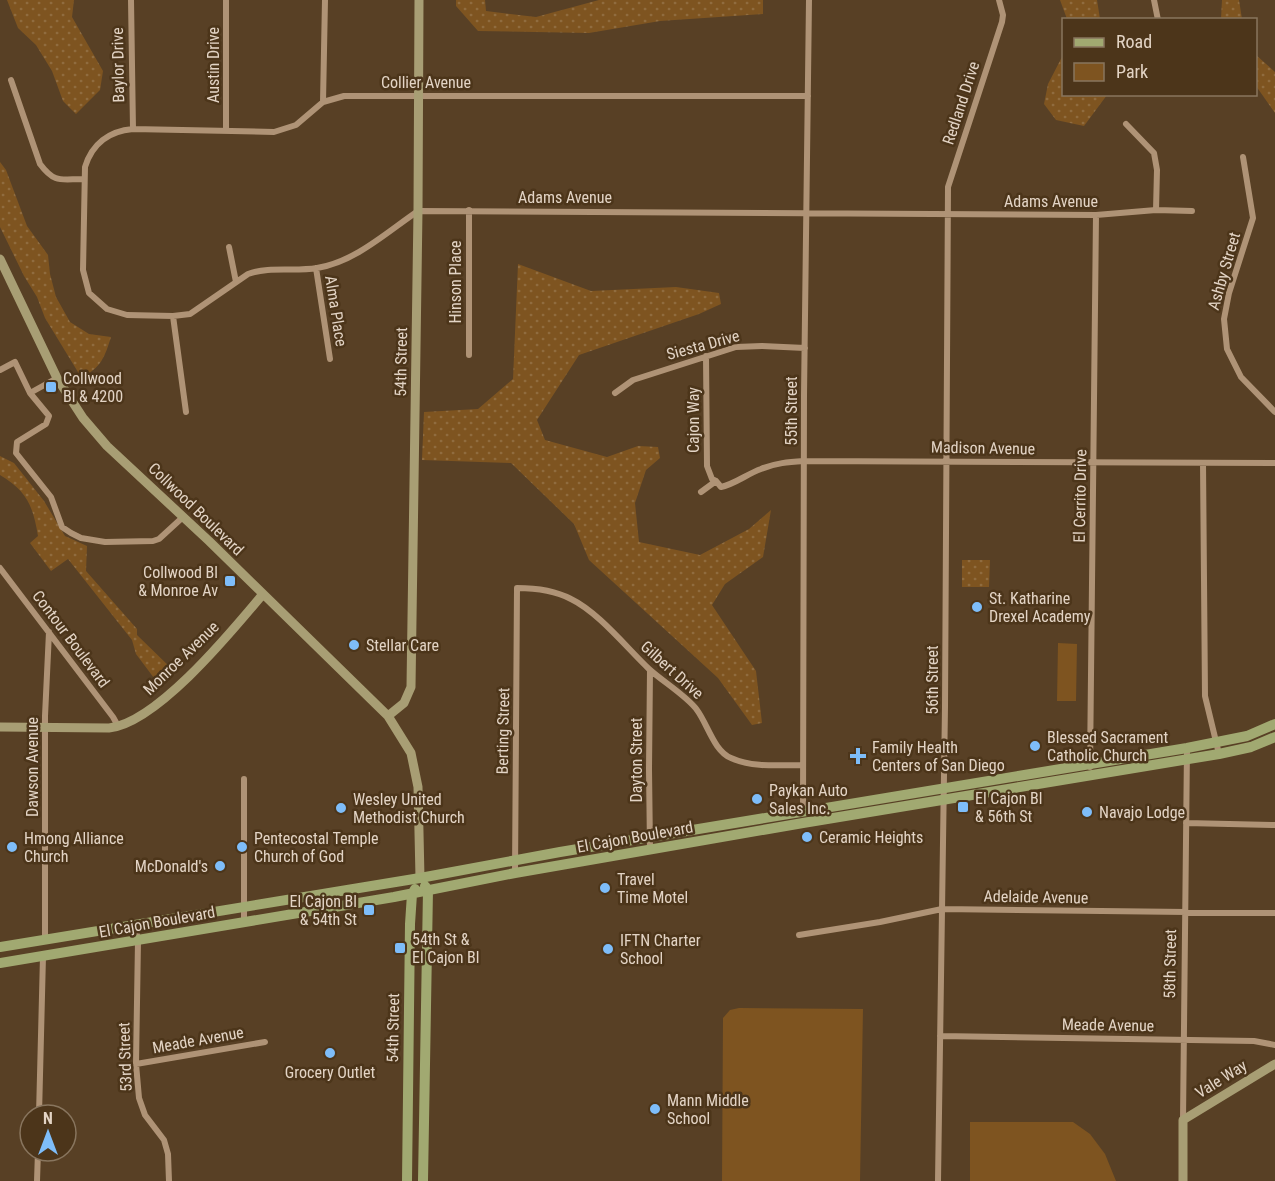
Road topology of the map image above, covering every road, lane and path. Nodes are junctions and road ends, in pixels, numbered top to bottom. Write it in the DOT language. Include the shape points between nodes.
graph roads {
  1 [pos="131,0"];
  2 [pos="226,0"];
  3 [pos="325,0"];
  4 [pos="418,0"];
  5 [pos="809,0"];
  6 [pos="999,0"];
  7 [pos="1154,0"];
  8 [pos="1158,18"];
  9 [pos="11,80"];
  10 [pos="418,96"];
  11 [pos="808,96"];
  12 [pos="323,102"];
  13 [pos="1126,124"];
  14 [pos="133,129"];
  15 [pos="226,131"];
  16 [pos="1243,157"];
  17 [pos="84,179"];
  18 [pos="469,210"];
  19 [pos="1156,210"];
  20 [pos="418,211"];
  21 [pos="1192,211"];
  22 [pos="807,213"];
  23 [pos="948,214"];
  24 [pos="1096,215"];
  25 [pos="229,248"];
  26 [pos="0,259"];
  27 [pos="316,268"];
  28 [pos="236,282"];
  29 [pos="173,316"];
  30 [pos="805,348"];
  31 [pos="469,355"];
  32 [pos="706,356"];
  33 [pos="330,359"];
  34 [pos="0,370"];
  35 [pos="57,378"];
  36 [pos="30,393"];
  37 [pos="615,393"];
  38 [pos="186,412"];
  39 [pos="1275,412"];
  40 [pos="804,461"];
  41 [pos="947,462"];
  42 [pos="1094,463"];
  43 [pos="1275,463"];
  44 [pos="1203,464"];
  45 [pos="716,481"];
  46 [pos="701,492"];
  47 [pos="183,517"];
  48 [pos="0,568"];
  49 [pos="518,588"];
  50 [pos="263,594"];
  51 [pos="49,632"];
  52 [pos="650,670"];
  53 [pos="388,716"];
  54 [pos="1275,724"];
  55 [pos="0,727"];
  56 [pos="45,727"];
  57 [pos="118,727"];
  58 [pos="1275,737"];
  59 [pos="1217,743"];
  60 [pos="411,753"];
  61 [pos="1187,754"];
  62 [pos="1220,754"];
  63 [pos="803,765"];
  64 [pos="1090,771"];
  65 [pos="244,779"];
  66 [pos="944,794"];
  67 [pos="803,817"];
  68 [pos="1186,823"];
  69 [pos="1275,825"];
  70 [pos="651,837"];
  71 [pos="650,849"];
  72 [pos="516,861"];
  73 [pos="515,873"];
  74 [pos="420,878"];
  75 [pos="428,891"];
  76 [pos="412,894"];
  77 [pos="244,906"];
  78 [pos="942,909"];
  79 [pos="1185,912"];
  80 [pos="1275,913"];
  81 [pos="244,922"];
  82 [pos="135,924"];
  83 [pos="799,935"];
  84 [pos="45,938"];
  85 [pos="138,941"];
  86 [pos="0,947"];
  87 [pos="43,956"];
  88 [pos="0,963"];
  89 [pos="940,1036"];
  90 [pos="1184,1040"];
  91 [pos="265,1042"];
  92 [pos="1275,1045"];
  93 [pos="136,1064"];
  94 [pos="1275,1064"];
  95 [pos="39,1103"];
  96 [pos="1183,1120"];
  97 [pos="38,1163"];
  98 [pos="37,1181"];
  99 [pos="169,1181"];
  100 [pos="406,1181"];
  101 [pos="423,1181"];
  102 [pos="938,1181"];
  103 [pos="1183,1181"];
  1 -- 14 [label="street, Baylor Drive"];
  2 -- 15 [label="street, Austin Drive"];
  3 -- 12 [label="street"];
  4 -- 10 [label="street, 54th Street"];
  5 -- 11 [label="street, 55th Street"];
  6 -- 23 [label="street, Redland Drive" via="1002,22 948,187"];
  7 -- 8 [label="street"];
  9 -- 17 [label="street" via="40,164 58,180"];
  10 -- 11 [label="street, Collier Avenue"];
  10 -- 12 [label="street, Collier Avenue" via="344,96"];
  10 -- 20 [label="street, 54th Street"];
  11 -- 22 [label="street, 55th Street"];
  12 -- 15 [label="street, Collier Avenue" via="296,125 274,132"];
  13 -- 19 [label="street" via="1154,153"];
  14 -- 15 [label="street, Collier Avenue"];
  14 -- 17 [label="street, Collier Avenue" via="111,134 98,143 87,161"];
  16 -- 39 [label="street, Ashby Street" via="1253,218 1229,293 1224,319 1227,349 1241,377"];
  17 -- 29 [label="street" via="83,270 89,293 107,309 127,315"];
  18 -- 20 [label="street, Adams Avenue"];
  18 -- 22 [label="street, Adams Avenue"];
  18 -- 31 [label="street, Hinson Place"];
  19 -- 21 [label="street, Adams Avenue"];
  19 -- 24 [label="street, Adams Avenue"];
  20 -- 27 [label="street" via="351,256"];
  20 -- 53 [label="street, 54th Street" via="411,687 404,703"];
  22 -- 23 [label="street, Adams Avenue"];
  22 -- 30 [label="street, 55th Street"];
  23 -- 24 [label="street, Adams Avenue"];
  23 -- 41 [label="street, 56th Street"];
  24 -- 42 [label="street, El Cerrito Drive"];
  25 -- 28 [label="street"];
  26 -- 35 [label="street, Collwood Boulevard"];
  27 -- 28 [label="street" via="259,270"];
  27 -- 33 [label="street, Alma Place"];
  28 -- 29 [label="street" via="190,314"];
  29 -- 38 [label="street"];
  30 -- 32 [label="street, Siesta Drive" via="736,347"];
  30 -- 40 [label="street, 55th Street"];
  32 -- 37 [label="street, Siesta Drive" via="633,380"];
  32 -- 45 [label="street, Cajon Way" via="707,466"];
  34 -- 36 [label="street" via="15,362"];
  35 -- 36 [label="street"];
  35 -- 47 [label="street, Collwood Boulevard" via="107,446"];
  36 -- 47 [label="street" via="49,416 46,424 17,442 16,453 51,497 62,527 81,538 105,542 153,541"];
  40 -- 41 [label="street, Madison Avenue"];
  40 -- 45 [label="street, Madison Avenue" via="770,465 731,485 721,487"];
  40 -- 63 [label="street, 55th Street"];
  41 -- 42 [label="street, Madison Avenue"];
  41 -- 66 [label="street, 56th Street"];
  42 -- 44 [label="street, Madison Avenue"];
  42 -- 64 [label="street, El Cerrito Drive"];
  43 -- 44 [label="street, Madison Avenue"];
  44 -- 59 [label="street" via="1205,696"];
  45 -- 46 [label="street"];
  47 -- 50 [label="street, Collwood Boulevard"];
  48 -- 51 [label="street, Contour Boulevard"];
  49 -- 52 [label="street, Gilbert Drive" via="537,588 570,598 586,608"];
  49 -- 72 [label="street, Berting Street"];
  50 -- 53 [label="street, Collwood Boulevard"];
  50 -- 57 [label="street, Monroe Avenue" via="215,651 173,691 133,721"];
  51 -- 56 [label="street, Dawson Avenue"];
  51 -- 57 [label="street, Contour Boulevard"];
  52 -- 63 [label="street, Gilbert Drive" via="697,709 728,757 750,765"];
  52 -- 70 [label="street, Dayton Street"];
  53 -- 60 [label="street, Collwood Boulevard"];
  54 -- 59 [label="main road, El Cajon Boulevard"];
  55 -- 56 [label="street, Monroe Avenue"];
  56 -- 57 [label="street, Monroe Avenue"];
  56 -- 84 [label="street, Dawson Avenue"];
  58 -- 62 [label="main road, El Cajon Boulevard"];
  59 -- 61 [label="main road, El Cajon Boulevard"];
  59 -- 62 [label="street"];
  60 -- 74 [label="street, 54th Street" via="418,787"];
  61 -- 62 [label="main road, El Cajon Boulevard"];
  61 -- 64 [label="main road, El Cajon Boulevard"];
  61 -- 68 [label="street, 58th Street"];
  63 -- 67 [label="street, 55th Street"];
  64 -- 66 [label="main road, El Cajon Boulevard"];
  65 -- 77 [label="street"];
  66 -- 67 [label="main road, El Cajon Boulevard"];
  66 -- 78 [label="street, 56th Street"];
  67 -- 70 [label="main road, El Cajon Boulevard"];
  67 -- 71 [label="main road, El Cajon Boulevard"];
  68 -- 69 [label="street"];
  68 -- 79 [label="street, 58th Street"];
  70 -- 71 [label="street, Dayton Street"];
  70 -- 72 [label="main road, El Cajon Boulevard"];
  71 -- 73 [label="main road, El Cajon Boulevard"];
  72 -- 73 [label="street, Berting Street"];
  72 -- 74 [label="main road, El Cajon Boulevard"];
  73 -- 75 [label="main road, El Cajon Boulevard"];
  74 -- 75 [label="main road"];
  74 -- 76 [label="main road, 54th Street"];
  74 -- 77 [label="main road, El Cajon Boulevard"];
  75 -- 76 [label="main road, El Cajon Boulevard"];
  75 -- 101 [label="main road, 54th Street"];
  76 -- 81 [label="main road, El Cajon Boulevard"];
  76 -- 100 [label="main road, 54th Street"];
  77 -- 81 [label="street"];
  77 -- 82 [label="main road, El Cajon Boulevard"];
  78 -- 79 [label="street, Adelaide Avenue"];
  78 -- 83 [label="street, Adelaide Avenue"];
  78 -- 89 [label="street, 56th Street"];
  79 -- 80 [label="street, Adelaide Avenue"];
  79 -- 90 [label="street, 58th Street"];
  81 -- 85 [label="main road, El Cajon Boulevard"];
  82 -- 84 [label="main road, El Cajon Boulevard"];
  82 -- 85 [label="street, 53rd Street"];
  84 -- 86 [label="main road, El Cajon Boulevard"];
  85 -- 87 [label="main road, El Cajon Boulevard"];
  85 -- 93 [label="street, 53rd Street"];
  87 -- 88 [label="main road, El Cajon Boulevard"];
  87 -- 95 [label="street"];
  89 -- 90 [label="street, Meade Avenue"];
  89 -- 102 [label="street, 56th Street"];
  90 -- 92 [label="street, Meade Avenue"];
  90 -- 96 [label="street, 58th Street"];
  91 -- 93 [label="street, Meade Avenue"];
  93 -- 99 [label="street, 53rd Street" via="139,1098 168,1154"];
  94 -- 96 [label="street, Vale Way"];
  96 -- 103 [label="street, 58th Street"];
  97 -- 98 [label="street"];
}
